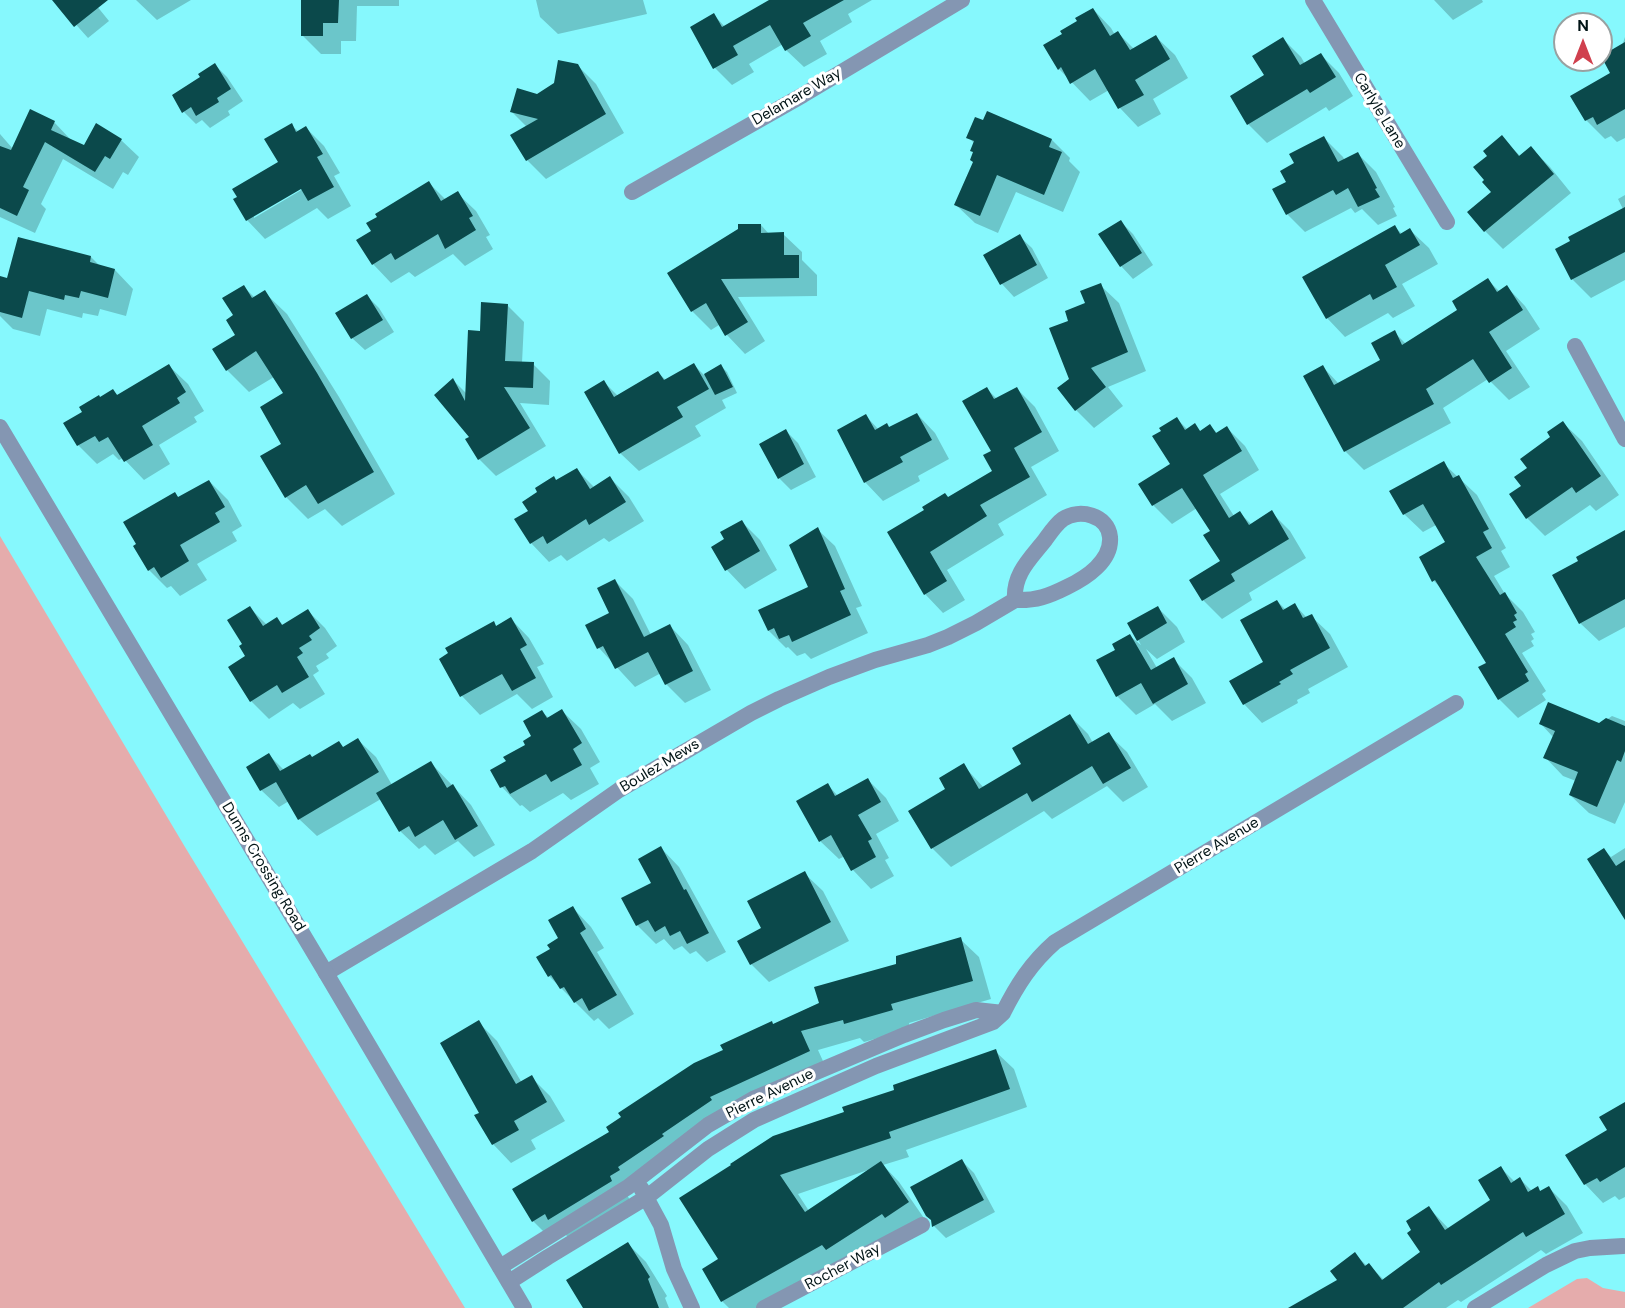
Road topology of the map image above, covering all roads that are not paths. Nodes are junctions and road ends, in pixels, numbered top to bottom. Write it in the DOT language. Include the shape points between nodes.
graph roads {
  1 [pos="1313,0"];
  2 [pos="951,3"];
  3 [pos="632,192"];
  4 [pos="1447,222"];
  5 [pos="1575,346"];
  6 [pos="0,427"];
  7 [pos="1625,439"];
  8 [pos="1015,600"];
  9 [pos="1456,703"];
  10 [pos="326,973"];
  11 [pos="1003,1013"];
  12 [pos="637,1181"];
  13 [pos="647,1197"];
  14 [pos="922,1226"];
  15 [pos="1623,1246"];
  16 [pos="500,1267"];
  17 [pos="509,1282"];
  18 [pos="524,1308"];
  19 [pos="692,1308"];
  20 [pos="764,1308"];
  21 [pos="1475,1308"];
  1 -- 4 [label="street, Carlyle Lane"];
  2 -- 3 [label="street, Delamare Way" via="803,95"];
  5 -- 7 [label="street"];
  6 -- 10 [label="street, Dunns Crossing Road"];
  8 -- 8 [label="street, Boulez Mews" via="1017,578 1063,519 1083,513 1108,529 1109,548 1096,569 1041,599"];
  8 -- 10 [label="street, Boulez Mews" via="948,637 829,677 751,713 619,790 532,851"];
  9 -- 11 [label="street, Pierre Avenue" via="1055,942 1038,956"];
  10 -- 16 [label="street, Dunns Crossing Road"];
  11 -- 12 [label="street, Pierre Avenue" via="976,1010 944,1020 755,1098 708,1125"];
  11 -- 13 [label="street, Pierre Avenue" via="993,1022 876,1066 754,1120 708,1149"];
  12 -- 13 [label="street"];
  12 -- 16 [label="street, Pierre Avenue"];
  13 -- 17 [label="street, Pierre Avenue"];
  13 -- 19 [label="street"];
  14 -- 20 [label="street, Rocher Way"];
  15 -- 21 [label="street" via="1575,1251"];
  16 -- 17 [label="street, Dunns Crossing Road"];
  17 -- 18 [label="street, Dunns Crossing Road"];
}
